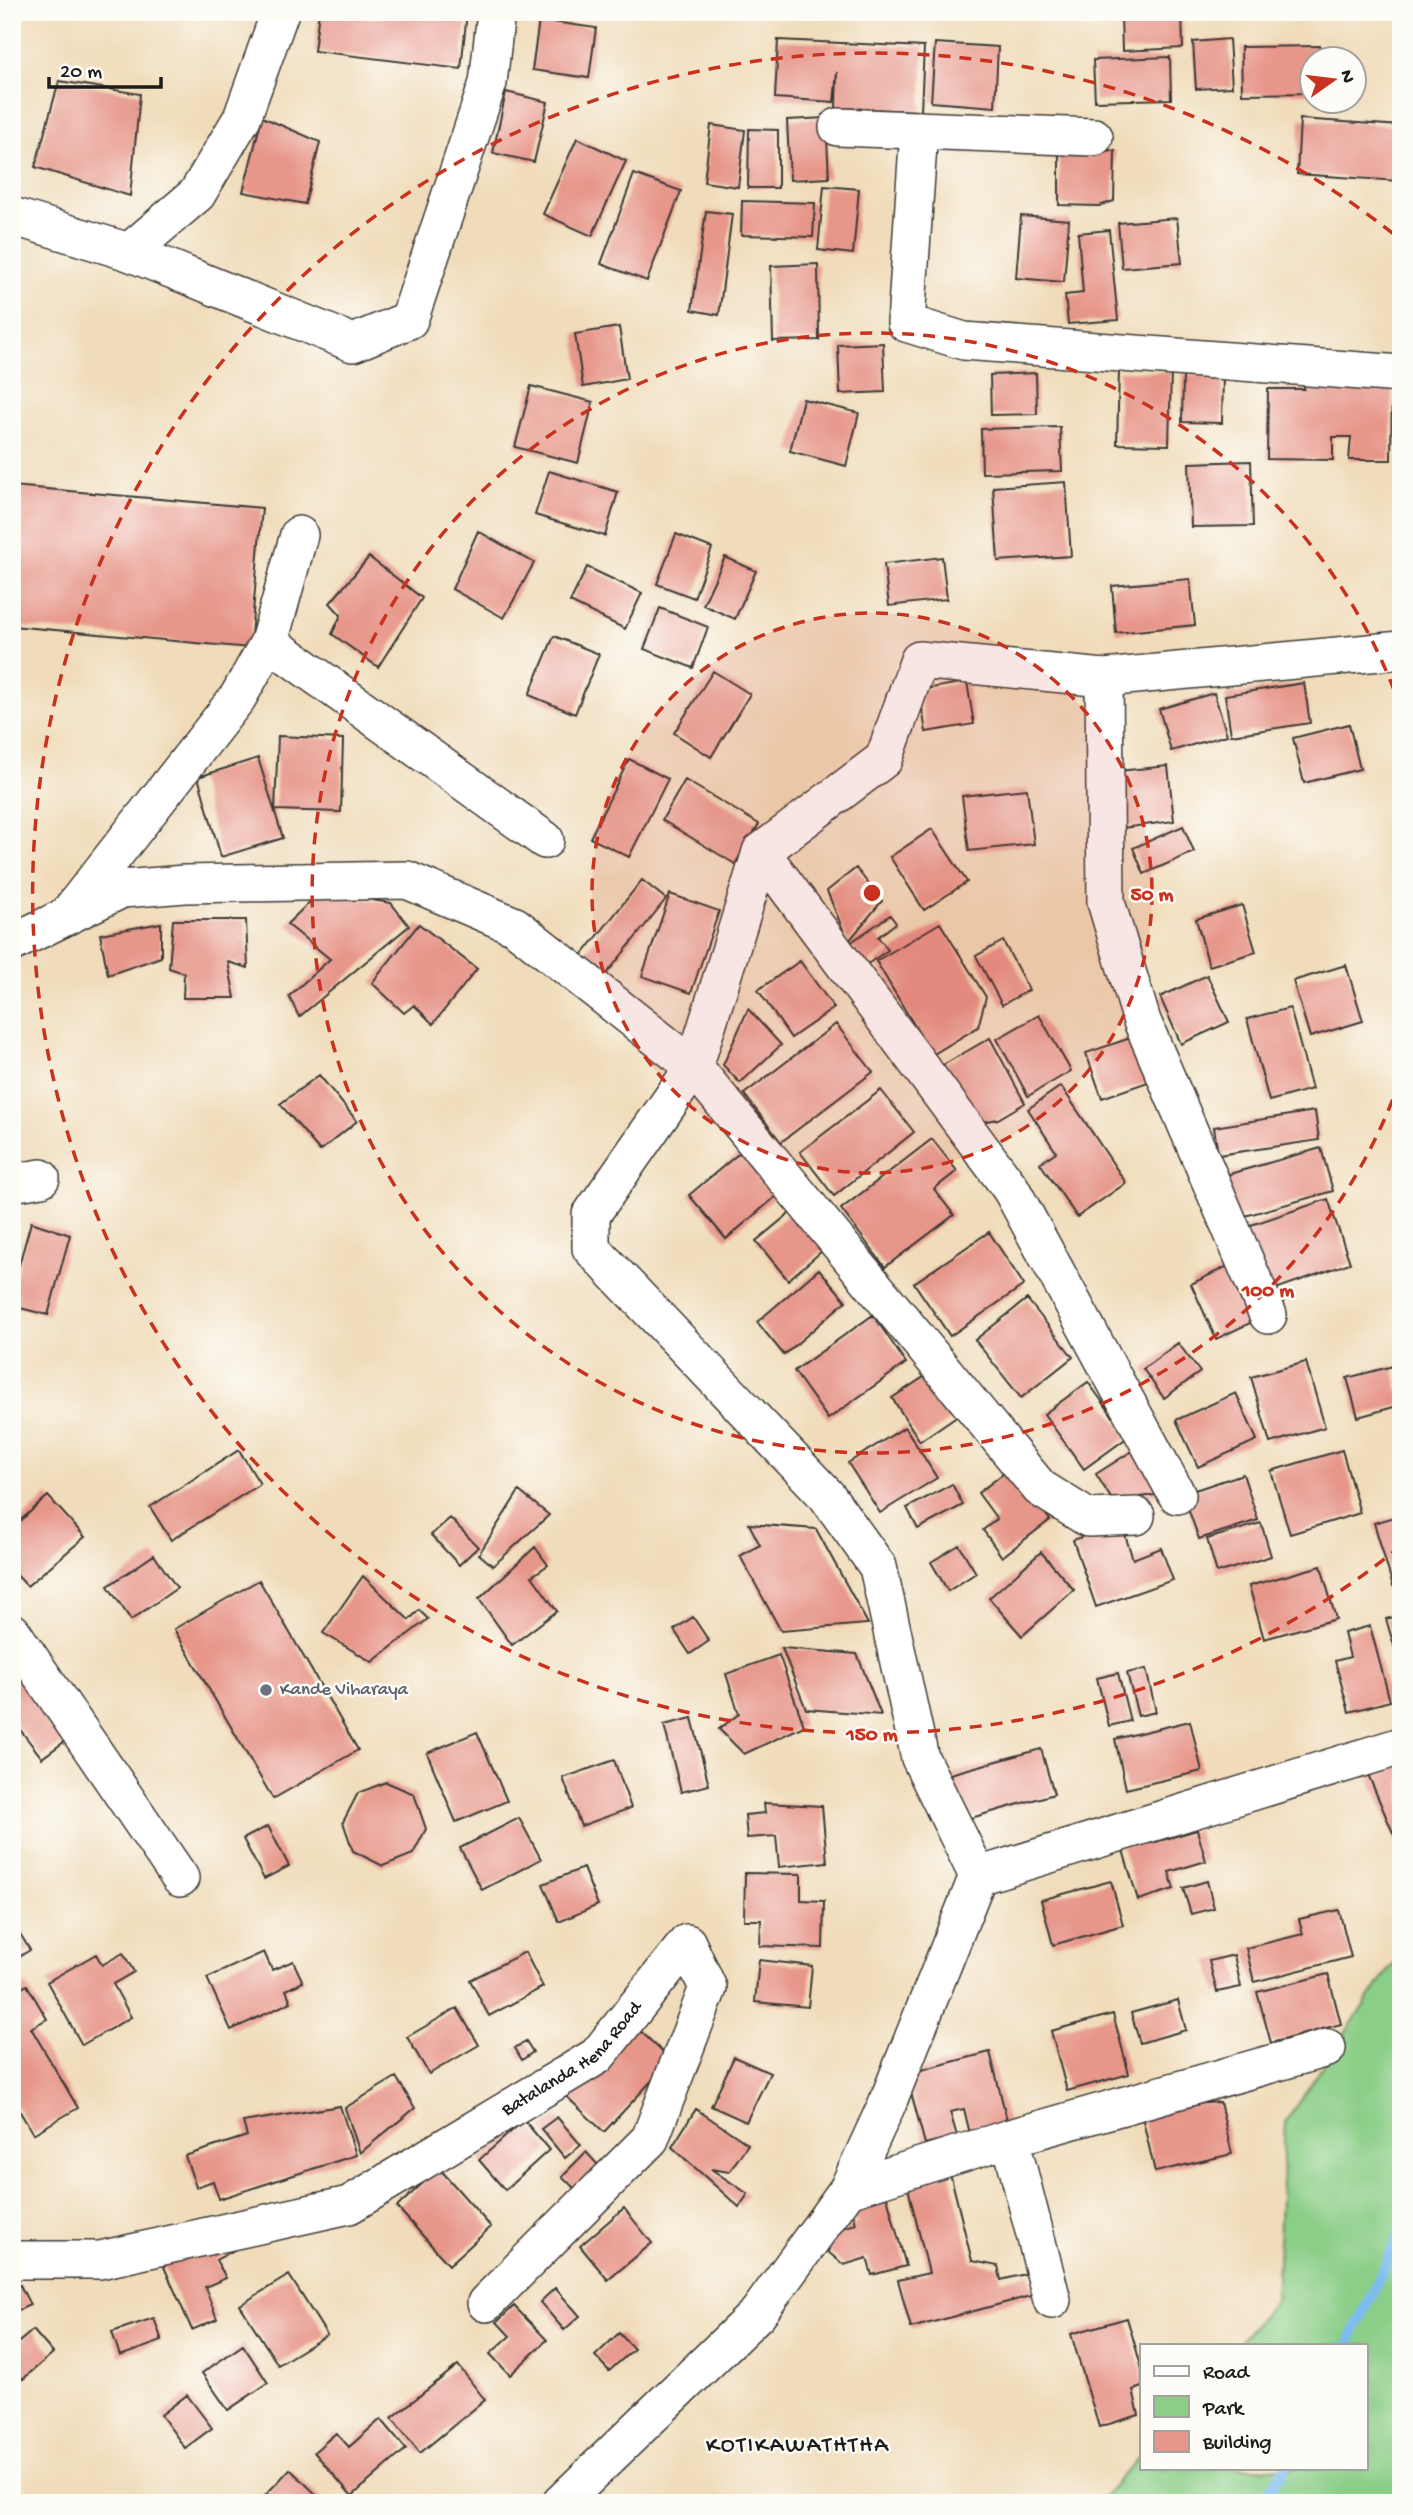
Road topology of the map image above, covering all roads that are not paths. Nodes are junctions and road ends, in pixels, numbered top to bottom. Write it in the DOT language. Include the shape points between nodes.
graph roads {
  1 [pos="280,12"];
  2 [pos="496,12"];
  3 [pos="838,127"];
  4 [pos="919,130"];
  5 [pos="1094,137"];
  6 [pos="12,216"];
  7 [pos="129,252"];
  8 [pos="1401,374"];
  9 [pos="299,535"];
  10 [pos="269,642"];
  11 [pos="1401,650"];
  12 [pos="1104,678"];
  13 [pos="545,840"];
  14 [pos="761,852"];
  15 [pos="64,918"];
  16 [pos="12,943"];
  17 [pos="694,1067"];
  18 [pos="1268,1315"];
  19 [pos="1177,1495"];
  20 [pos="1136,1516"];
  21 [pos="12,1632"];
  22 [pos="1401,1746"];
  23 [pos="978,1876"];
  24 [pos="180,1878"];
  25 [pos="1328,2048"];
  26 [pos="1010,2138"];
  27 [pos="848,2189"];
  28 [pos="12,2260"];
  29 [pos="1052,2300"];
  30 [pos="486,2303"];
  31 [pos="561,2503"];
  1 -- 7 [label="street" via="242,118 197,194"];
  2 -- 7 [label="street" via="488,83 409,320 354,343"];
  3 -- 4 [label="street"];
  4 -- 5 [label="street"];
  4 -- 8 [label="street" via="906,323 964,341"];
  6 -- 7 [label="street"];
  9 -- 10 [label="street"];
  10 -- 13 [label="street"];
  10 -- 15 [label="street" via="238,697"];
  11 -- 12 [label="street"];
  12 -- 14 [label="street" via="919,660 884,759"];
  12 -- 18 [label="street" via="1106,902 1142,1021"];
  14 -- 17 [label="street"];
  14 -- 19 [label="street" via="1011,1189"];
  15 -- 16 [label="street"];
  15 -- 17 [label="street" via="122,889 407,880 515,926"];
  17 -- 20 [label="street" via="1040,1488 1087,1518"];
  17 -- 23 [label="street" via="591,1215 591,1248 828,1496 878,1567 920,1758"];
  21 -- 24 [label="street"];
  22 -- 23 [label="street"];
  23 -- 27 [label="street"];
  25 -- 26 [label="street"];
  26 -- 27 [label="street"];
  26 -- 29 [label="street"];
  27 -- 31 [label="street" via="758,2313"];
  28 -- 30 [label="street, Batalanda Hena Road" via="100,2260 349,2206 597,2056 687,1943 708,1988 650,2139"];
}
